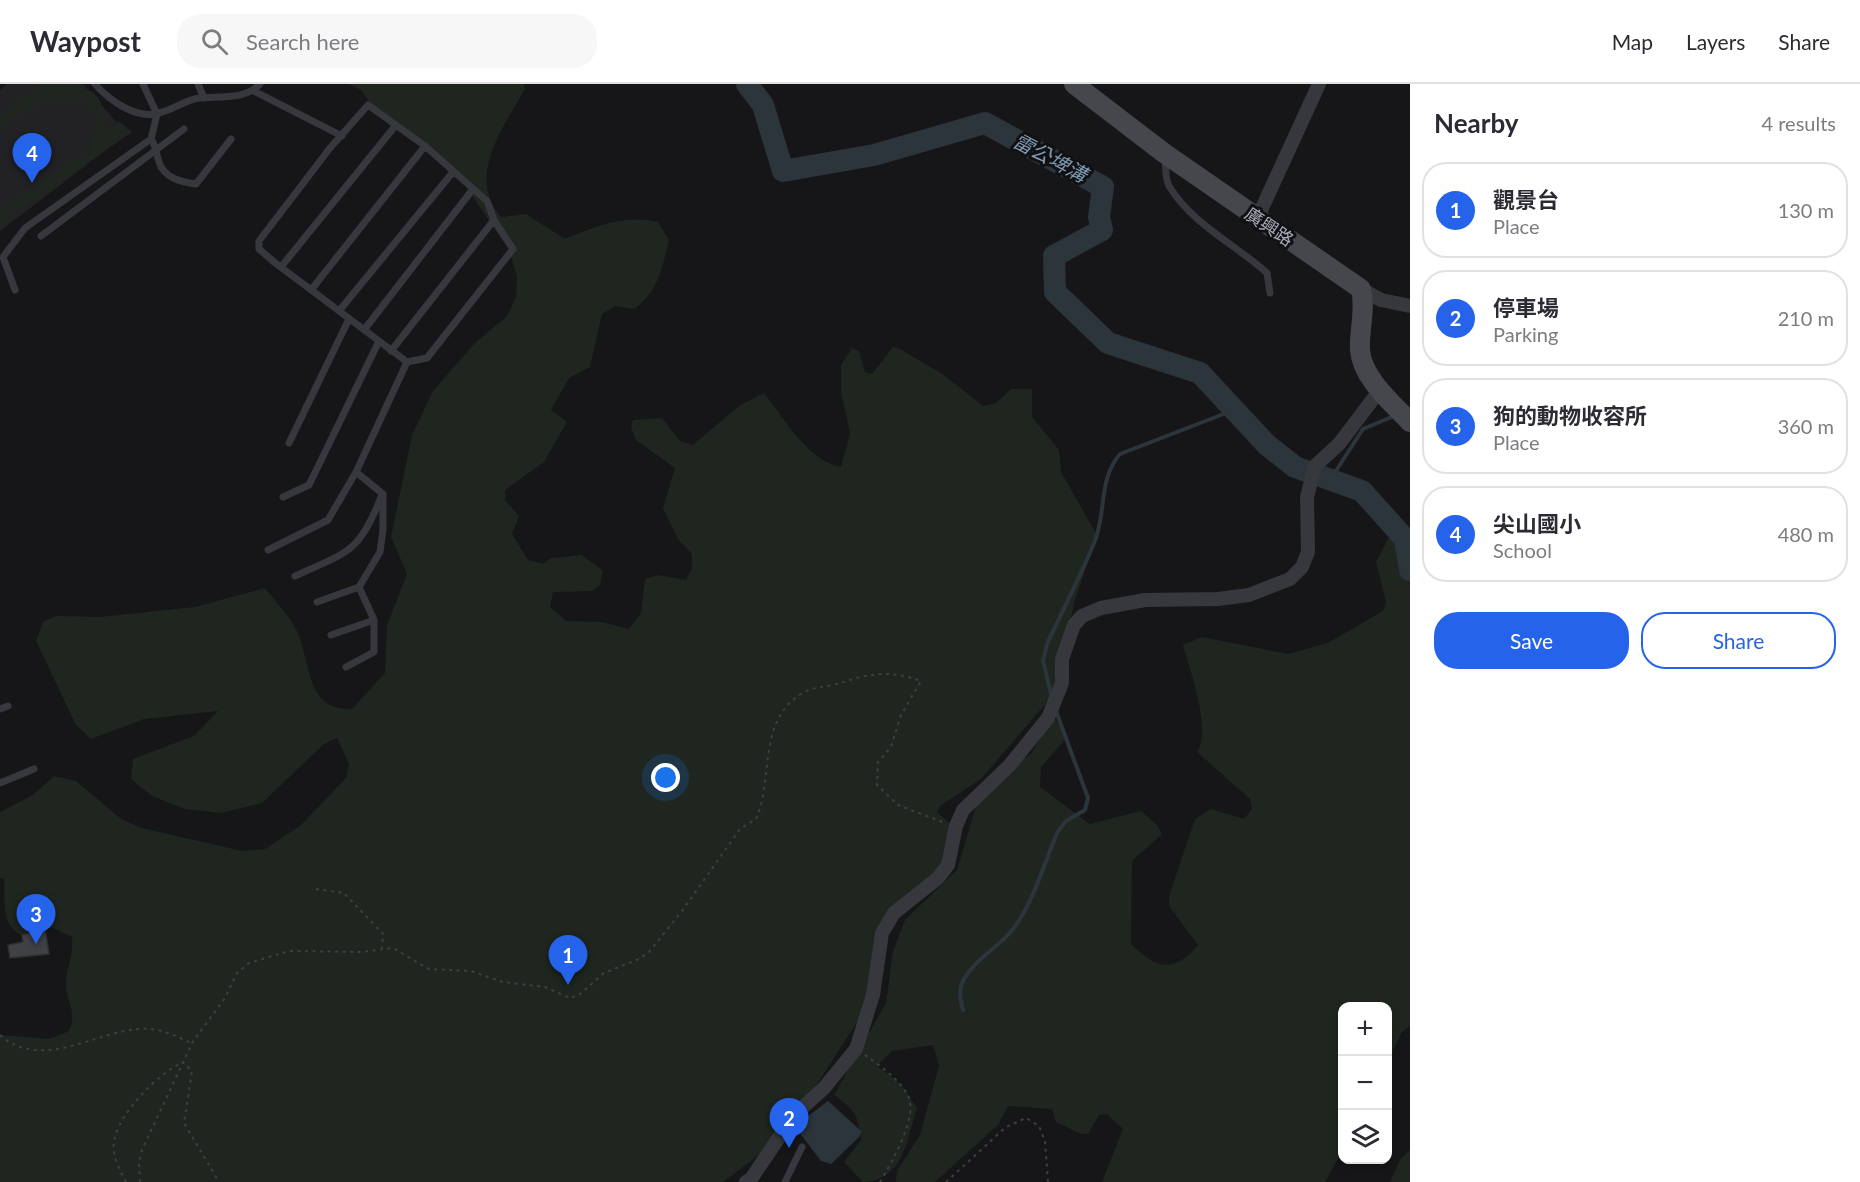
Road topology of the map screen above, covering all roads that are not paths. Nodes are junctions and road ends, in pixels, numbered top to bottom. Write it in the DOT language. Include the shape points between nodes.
graph roads {
  1 [pos="95,84"];
  2 [pos="143,84"];
  3 [pos="198,84"];
  4 [pos="260,84"];
  5 [pos="1074,84"];
  6 [pos="1318,84"];
  7 [pos="254,91"];
  8 [pos="204,98"];
  9 [pos="157,114"];
  10 [pos="396,125"];
  11 [pos="184,129"];
  12 [pos="342,136"];
  13 [pos="151,139"];
  14 [pos="231,139"];
  15 [pos="425,146"];
  16 [pos="158,148"];
  17 [pos="1164,153"];
  18 [pos="453,172"];
  19 [pos="472,189"];
  20 [pos="1257,219"];
  21 [pos="494,220"];
  22 [pos="41,236"];
  23 [pos="281,267"];
  24 [pos="1361,289"];
  25 [pos="15,290"];
  26 [pos="312,290"];
  27 [pos="1270,293"];
  28 [pos="1410,306"];
  29 [pos="339,311"];
  30 [pos="349,319"];
  31 [pos="364,330"];
  32 [pos="379,341"];
  33 [pos="392,351"];
  34 [pos="407,362"];
  35 [pos="1380,390"];
  36 [pos="1403,415"];
  37 [pos="289,443"];
  38 [pos="356,472"];
  39 [pos="383,494"];
  40 [pos="283,497"];
  41 [pos="268,550"];
  42 [pos="295,576"];
  43 [pos="359,587"];
  44 [pos="317,602"];
  45 [pos="374,620"];
  46 [pos="331,635"];
  47 [pos="346,667"];
  48 [pos="8,706"];
  49 [pos="0,709"];
  50 [pos="34,769"];
  51 [pos="0,783"];
  52 [pos="802,1148"];
  53 [pos="750,1181"];
  54 [pos="785,1182"];
  1 -- 9 [label="lane" via="114,104"];
  2 -- 9 [label="lane"];
  3 -- 8 [label="lane"];
  4 -- 7 [label="lane"];
  5 -- 17 [label="street, 廣興路"];
  6 -- 20 [label="street"];
  7 -- 8 [label="lane"];
  7 -- 12 [label="lane"];
  8 -- 9 [label="lane"];
  9 -- 13 [label="lane"];
  10 -- 12 [label="lane" via="368,105"];
  10 -- 15 [label="lane"];
  10 -- 23 [label="lane"];
  11 -- 16 [label="lane"];
  12 -- 23 [label="lane" via="259,241 259,249"];
  13 -- 16 [label="lane"];
  13 -- 25 [label="lane" via="24,228 3,257"];
  14 -- 16 [label="lane" via="196,184 166,173 159,162"];
  15 -- 18 [label="lane"];
  15 -- 26 [label="lane"];
  16 -- 22 [label="lane"];
  17 -- 20 [label="street, 廣興路"];
  17 -- 27 [label="lane" via="1168,184 1218,236 1267,273"];
  18 -- 19 [label="lane"];
  18 -- 29 [label="lane"];
  19 -- 21 [label="lane" via="487,201"];
  19 -- 31 [label="lane"];
  20 -- 24 [label="street, 廣興路"];
  21 -- 33 [label="lane"];
  21 -- 34 [label="lane" via="513,249 426,358"];
  23 -- 26 [label="lane"];
  24 -- 28 [label="street" via="1381,300"];
  24 -- 35 [label="street" via="1365,306 1360,351"];
  26 -- 29 [label="lane"];
  29 -- 30 [label="lane"];
  30 -- 31 [label="lane"];
  30 -- 37 [label="lane"];
  31 -- 32 [label="lane"];
  32 -- 33 [label="lane"];
  32 -- 40 [label="lane" via="309,485"];
  33 -- 34 [label="lane"];
  34 -- 38 [label="lane"];
  35 -- 36 [label="street"];
  35 -- 53 [label="street" via="1339,444 1315,466 1307,497 1308,552 1302,567 1290,579 1249,594 1218,599 1145,600 1101,608 1082,616 1074,625 1062,659 1062,683 1053,708 1009,766 963,810 948,865 938,878 894,913 882,933 873,994 856,1048 784,1130"];
  38 -- 39 [label="lane"];
  38 -- 41 [label="lane" via="328,520"];
  39 -- 42 [label="lane" via="370,526 352,549"];
  39 -- 43 [label="lane" via="380,552"];
  43 -- 44 [label="lane"];
  43 -- 45 [label="lane"];
  45 -- 46 [label="lane"];
  45 -- 47 [label="lane" via="374,652"];
  48 -- 49 [label="lane"];
  50 -- 51 [label="lane"];
  52 -- 54 [label="lane"];
}
